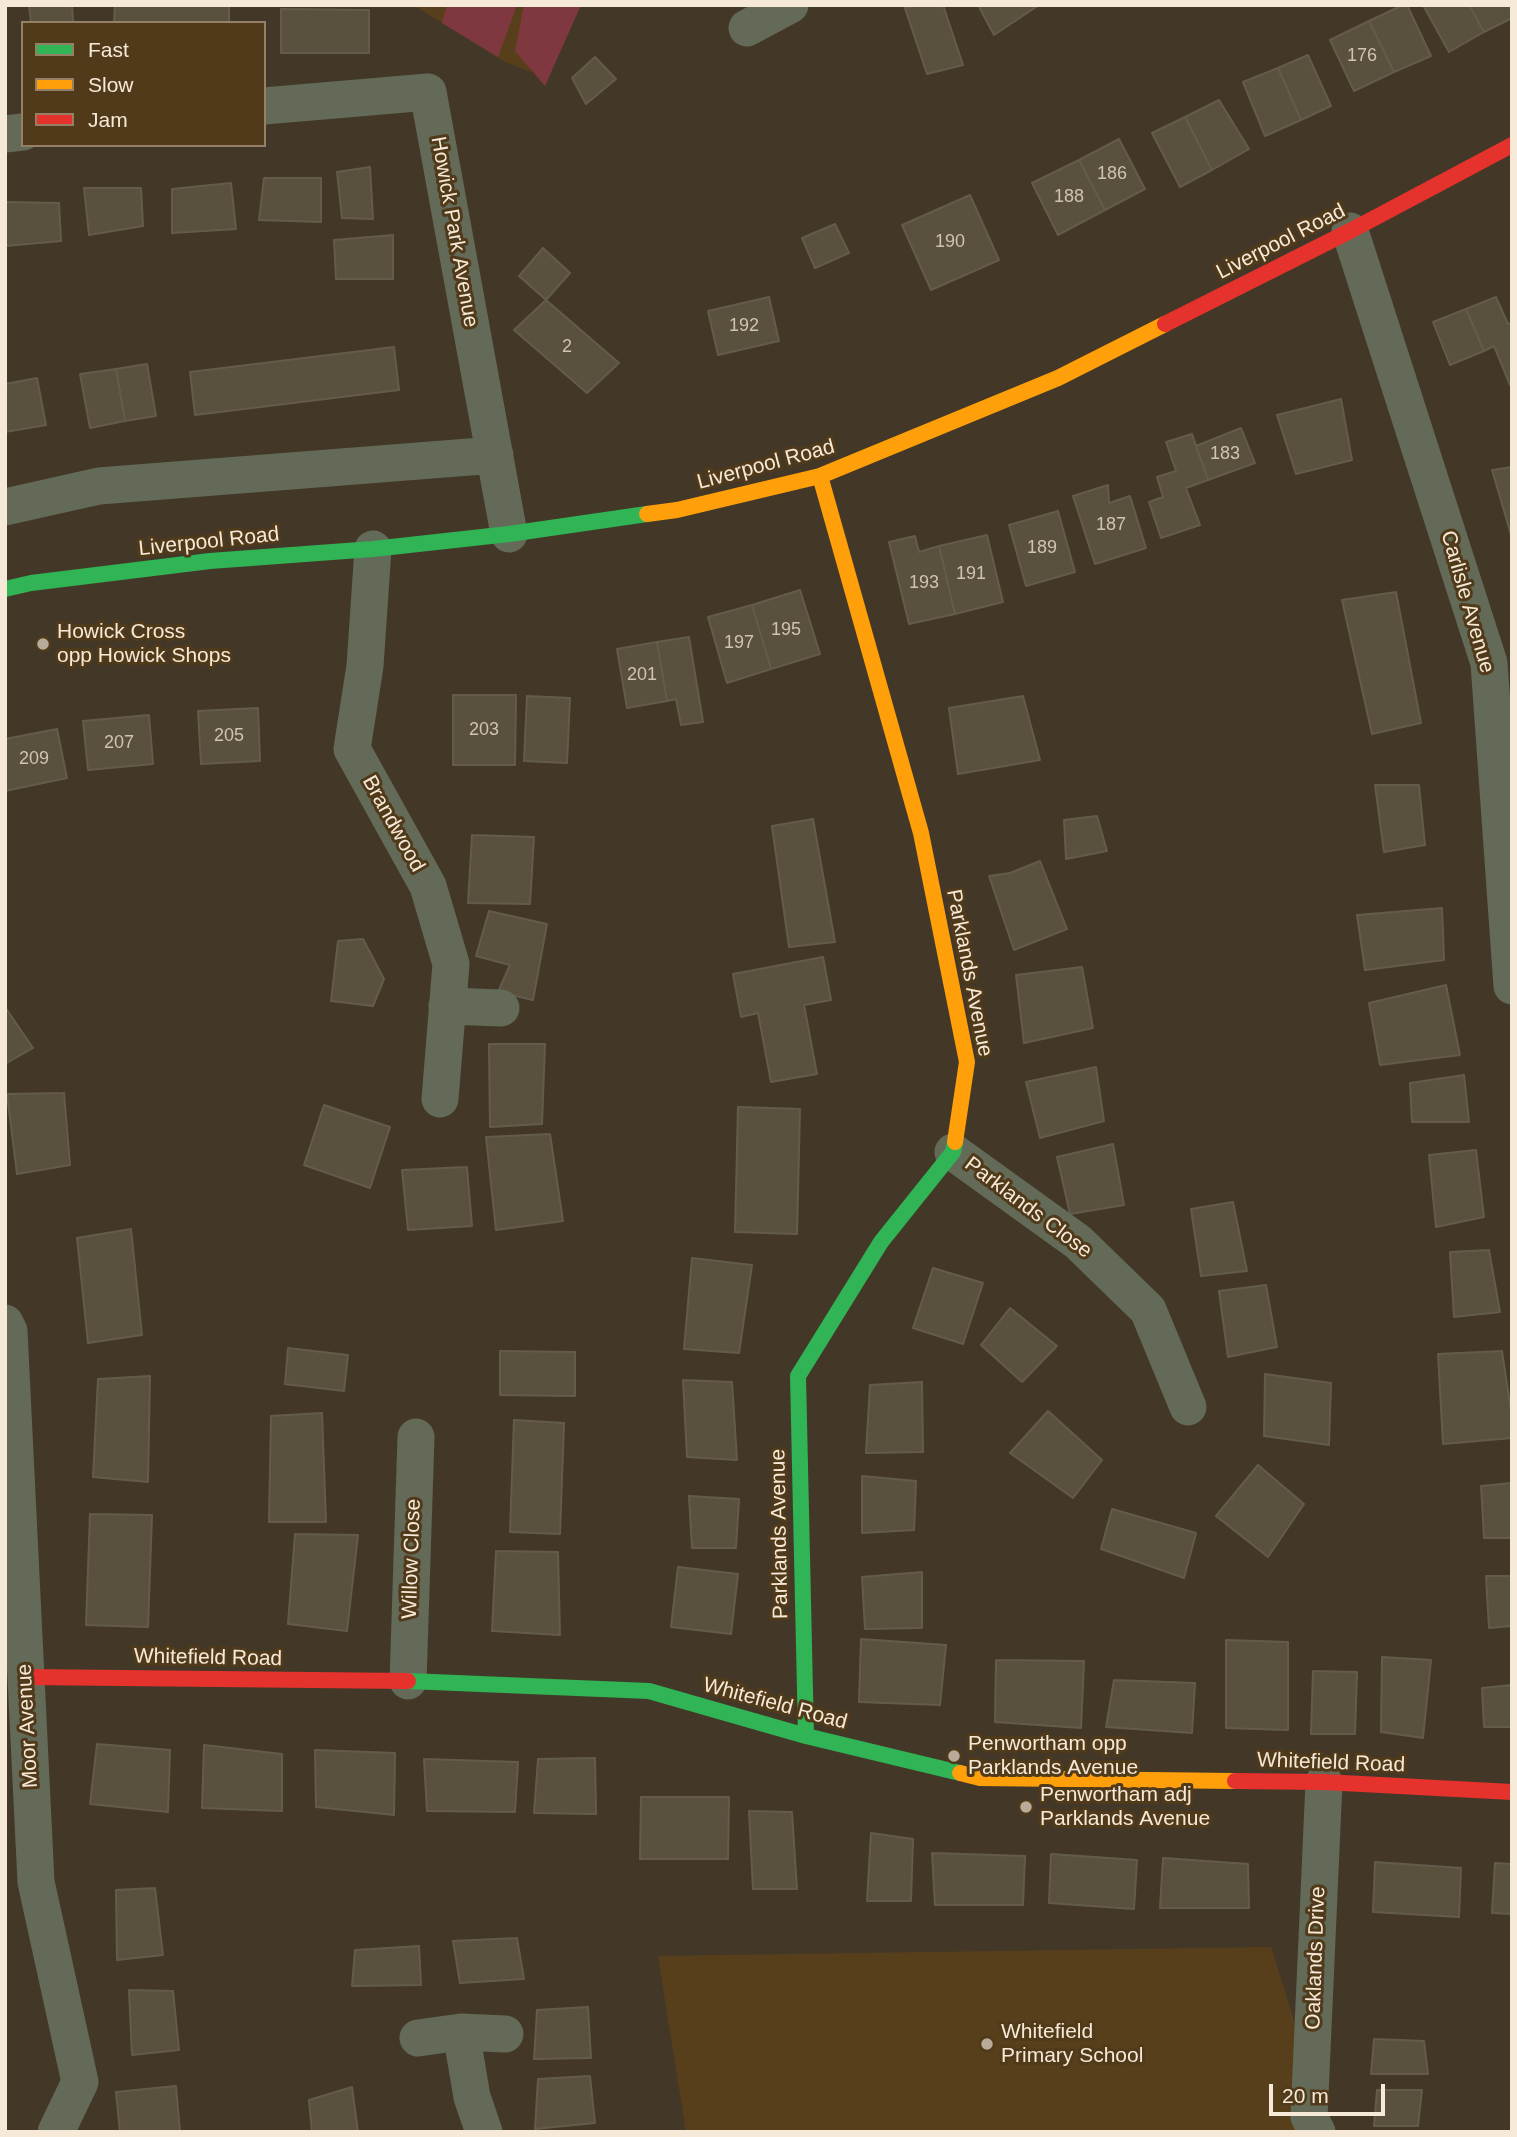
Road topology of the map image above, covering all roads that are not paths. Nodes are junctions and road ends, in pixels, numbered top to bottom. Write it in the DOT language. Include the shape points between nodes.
graph roads {
  1 [pos="790,5"];
  2 [pos="747,28"];
  3 [pos="266,106"];
  4 [pos="1512,145"];
  5 [pos="1350,231"];
  6 [pos="495,455"];
  7 [pos="820,476"];
  8 [pos="5,507"];
  9 [pos="509,534"];
  10 [pos="373,549"];
  11 [pos="5,589"];
  12 [pos="1512,986"];
  13 [pos="447,1006"];
  14 [pos="500,1008"];
  15 [pos="440,1099"];
  16 [pos="953,1152"];
  17 [pos="5,1323"];
  18 [pos="1188,1407"];
  19 [pos="416,1437"];
  20 [pos="26,1677"];
  21 [pos="408,1681"];
  22 [pos="806,1736"];
  23 [pos="1324,1782"];
  24 [pos="1512,1792"];
  25 [pos="461,2032"];
  26 [pos="505,2034"];
  27 [pos="418,2038"];
  28 [pos="80,2082"];
  29 [pos="56,2132"];
  30 [pos="81,2132"];
  31 [pos="484,2132"];
  32 [pos="1317,2132"];
  1 -- 2 [label="street"];
  3 -- 6 [label="street, Howick Park Avenue" via="428,92"];
  4 -- 5 [label="street, Liverpool Road"];
  5 -- 7 [label="street, Liverpool Road" via="1058,378"];
  5 -- 12 [label="street, Carlisle Avenue" via="1489,663"];
  6 -- 8 [label="street" via="99,486"];
  6 -- 9 [label="street, Howick Park Avenue"];
  7 -- 9 [label="street, Liverpool Road" via="677,510"];
  7 -- 16 [label="street, Parklands Avenue" via="921,833 965,1048 967,1062"];
  9 -- 10 [label="street, Liverpool Road"];
  10 -- 11 [label="street, Liverpool Road" via="210,561"];
  10 -- 13 [label="street, Brandwood" via="365,666 352,749 428,886 451,964"];
  13 -- 14 [label="street"];
  13 -- 15 [label="street, Brandwood"];
  16 -- 18 [label="street, Parklands Close" via="1078,1242 1148,1310"];
  16 -- 22 [label="street, Parklands Avenue" via="881,1242 798,1376"];
  17 -- 20 [label="street, Moor Avenue" via="9,1331"];
  19 -- 21 [label="street, Willow Close"];
  20 -- 21 [label="street, Whitefield Road"];
  20 -- 28 [label="street, Moor Avenue" via="36,1882"];
  21 -- 22 [label="street, Whitefield Road" via="649,1691"];
  22 -- 23 [label="street, Whitefield Road" via="980,1778"];
  23 -- 24 [label="street, Whitefield Road"];
  23 -- 32 [label="street, Oaklands Drive" via="1309,2117"];
  25 -- 26 [label="street"];
  25 -- 27 [label="street"];
  25 -- 31 [label="street" via="472,2097"];
  28 -- 29 [label="street"];
  28 -- 30 [label="street, Moor Avenue"];
}
